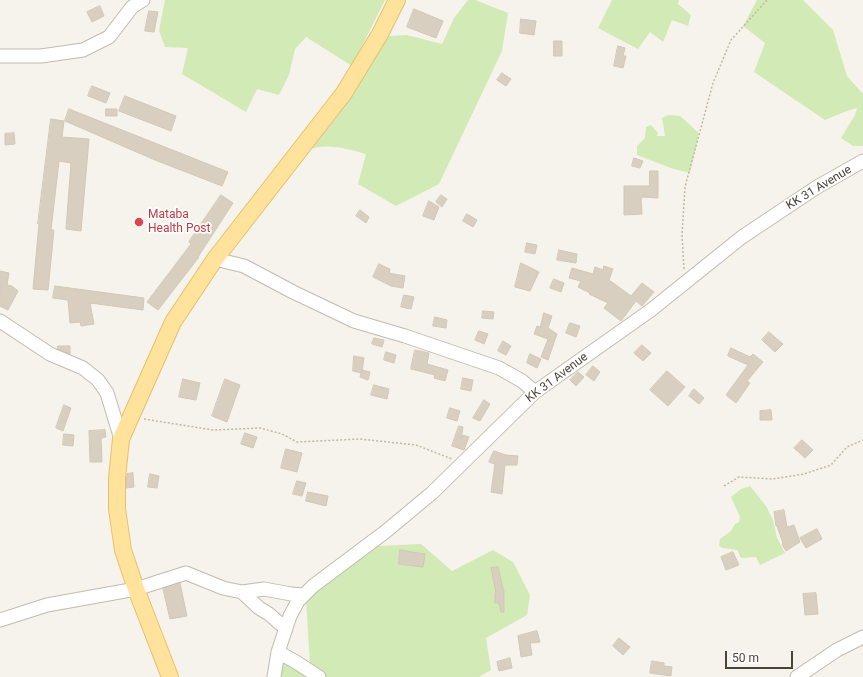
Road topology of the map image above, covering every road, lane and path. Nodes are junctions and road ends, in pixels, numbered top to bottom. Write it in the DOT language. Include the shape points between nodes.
graph roads {
  1 [pos="143,0"];
  2 [pos="397,0"];
  3 [pos="768,0"];
  4 [pos="0,56"];
  5 [pos="863,161"];
  6 [pos="215,259"];
  7 [pos="684,283"];
  8 [pos="0,321"];
  9 [pos="535,392"];
  10 [pos="130,419"];
  11 [pos="121,439"];
  12 [pos="863,440"];
  13 [pos="463,463"];
  14 [pos="724,486"];
  15 [pos="136,589"];
  16 [pos="242,592"];
  17 [pos="304,595"];
  18 [pos="0,620"];
  19 [pos="286,629"];
  20 [pos="863,637"];
  21 [pos="278,652"];
  22 [pos="170,677"];
  23 [pos="274,677"];
  24 [pos="319,677"];
  25 [pos="797,677"];
  1 -- 4 [label="street" via="132,7 109,37 83,50 41,56"];
  2 -- 6 [label="main road" via="380,34 344,93"];
  3 -- 7 [label="path" via="732,40 713,83 685,187 682,235"];
  5 -- 7 [label="street, KK 31 Avenue" via="817,187 742,237"];
  6 -- 9 [label="street" via="244,266 354,321 499,368"];
  6 -- 10 [label="main road" via="173,322"];
  7 -- 9 [label="street, KK 31 Avenue" via="651,310"];
  8 -- 11 [label="street" via="50,354 83,368 98,380 107,393"];
  9 -- 13 [label="street, KK 31 Avenue"];
  10 -- 11 [label="main road"];
  10 -- 13 [label="path" via="213,430 260,428 282,434 297,442 360,439 416,445"];
  11 -- 15 [label="main road" via="117,509 123,550"];
  12 -- 14 [label="path" via="847,447 831,465 804,474 773,479 739,477"];
  13 -- 17 [label="street, KK 31 Avenue" via="432,493"];
  15 -- 16 [label="street" via="186,573 223,588"];
  15 -- 18 [label="street" via="47,605"];
  15 -- 22 [label="main road"];
  16 -- 17 [label="street" via="264,589"];
  16 -- 19 [label="street"];
  17 -- 19 [label="street, KK 31 Avenue" via="290,616"];
  19 -- 21 [label="street, KK 31 Avenue"];
  20 -- 25 [label="street" via="837,650"];
  21 -- 23 [label="street, KK 31 Avenue"];
  21 -- 24 [label="street"];
}
